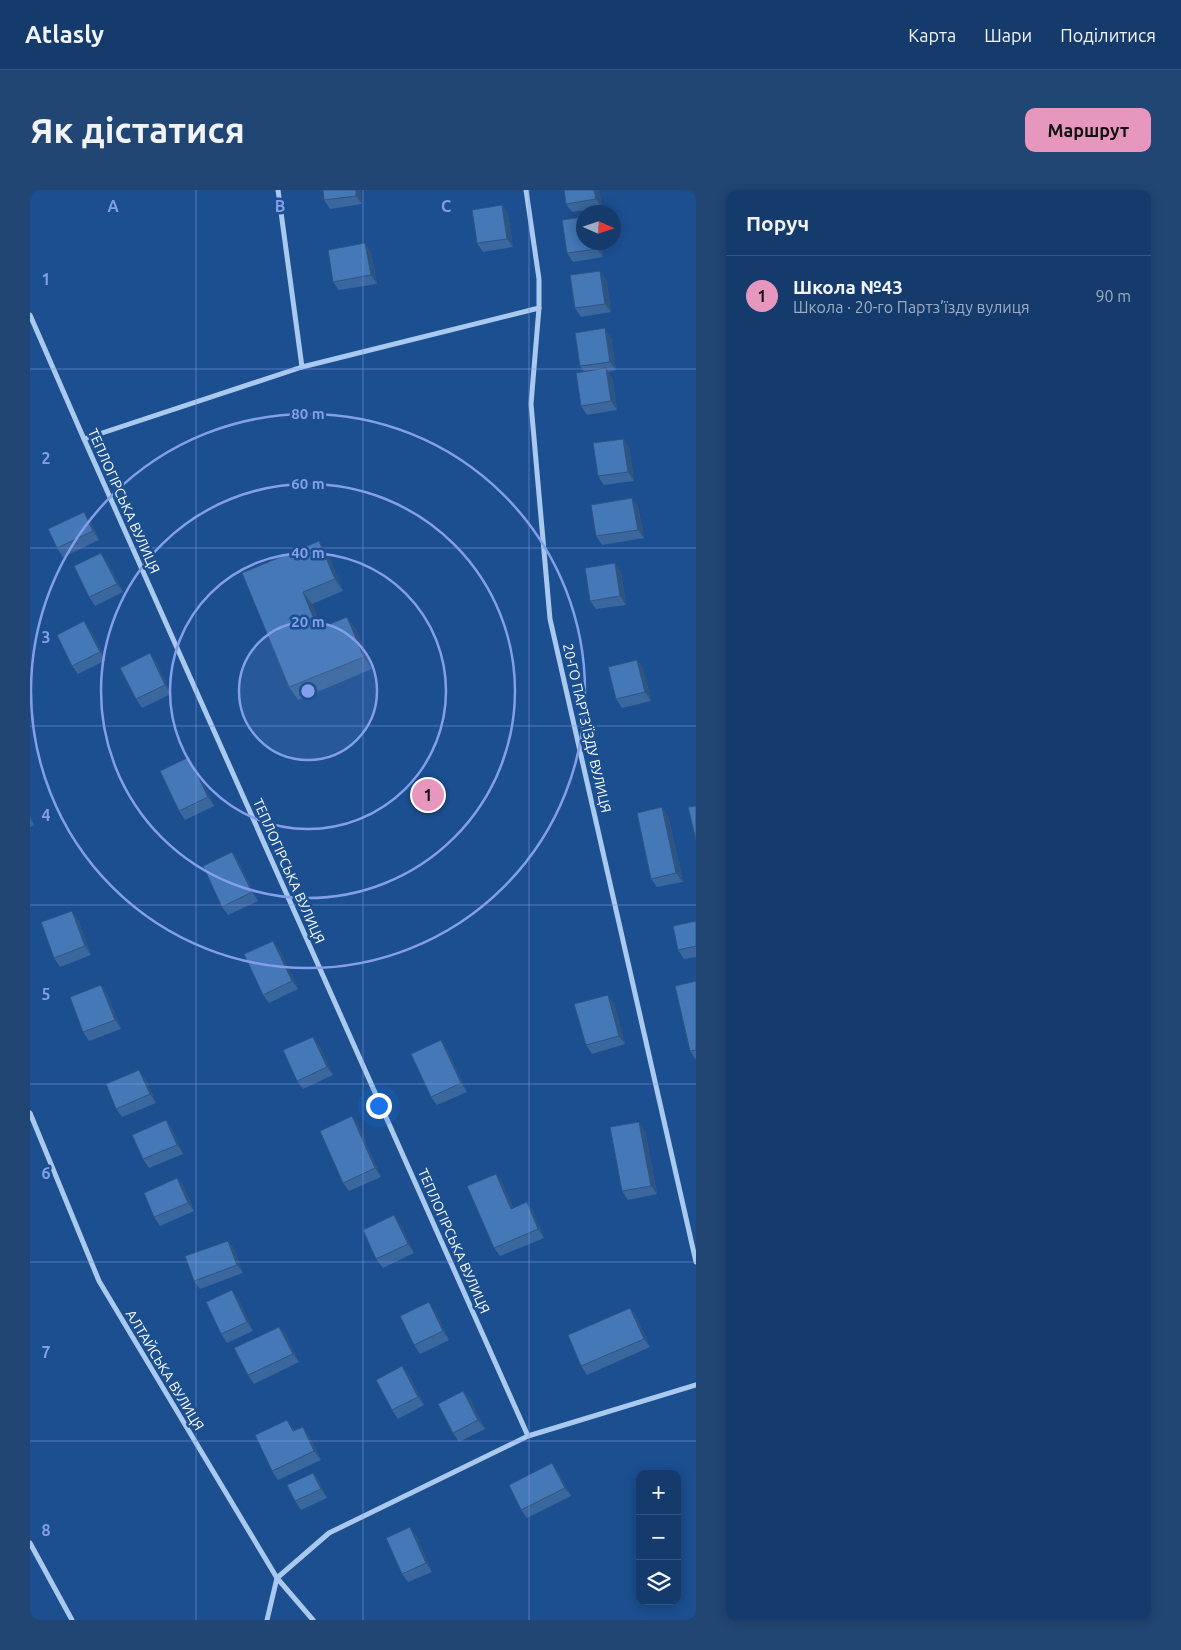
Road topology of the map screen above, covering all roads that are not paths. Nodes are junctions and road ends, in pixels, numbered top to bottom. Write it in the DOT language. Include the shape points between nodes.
graph roads {
  1 [pos="278,190"];
  2 [pos="526,190"];
  3 [pos="539,308"];
  4 [pos="30,314"];
  5 [pos="302,366"];
  6 [pos="84,440"];
  7 [pos="30,1113"];
  8 [pos="696,1262"];
  9 [pos="696,1385"];
  10 [pos="528,1436"];
  11 [pos="30,1543"];
  12 [pos="277,1578"];
  13 [pos="72,1620"];
  14 [pos="266,1620"];
  15 [pos="313,1620"];
  1 -- 5 [label="street"];
  2 -- 3 [label="street, 20-ГО ПАРТЗ’ЇЗДУ ВУЛИЦЯ" via="539,279"];
  3 -- 5 [label="street"];
  3 -- 8 [label="street, 20-ГО ПАРТЗ’ЇЗДУ ВУЛИЦЯ" via="531,404 550,619"];
  4 -- 6 [label="street, ТЕПЛОГІРСЬКА ВУЛИЦЯ"];
  5 -- 6 [label="street"];
  6 -- 10 [label="street, ТЕПЛОГІРСЬКА ВУЛИЦЯ"];
  7 -- 12 [label="street, АЛТАЙСЬКА ВУЛИЦЯ" via="99,1281"];
  9 -- 10 [label="street"];
  10 -- 12 [label="street" via="329,1533"];
  11 -- 13 [label="street"];
  12 -- 14 [label="street"];
  12 -- 15 [label="street, АЛТАЙСЬКА ВУЛИЦЯ"];
}
